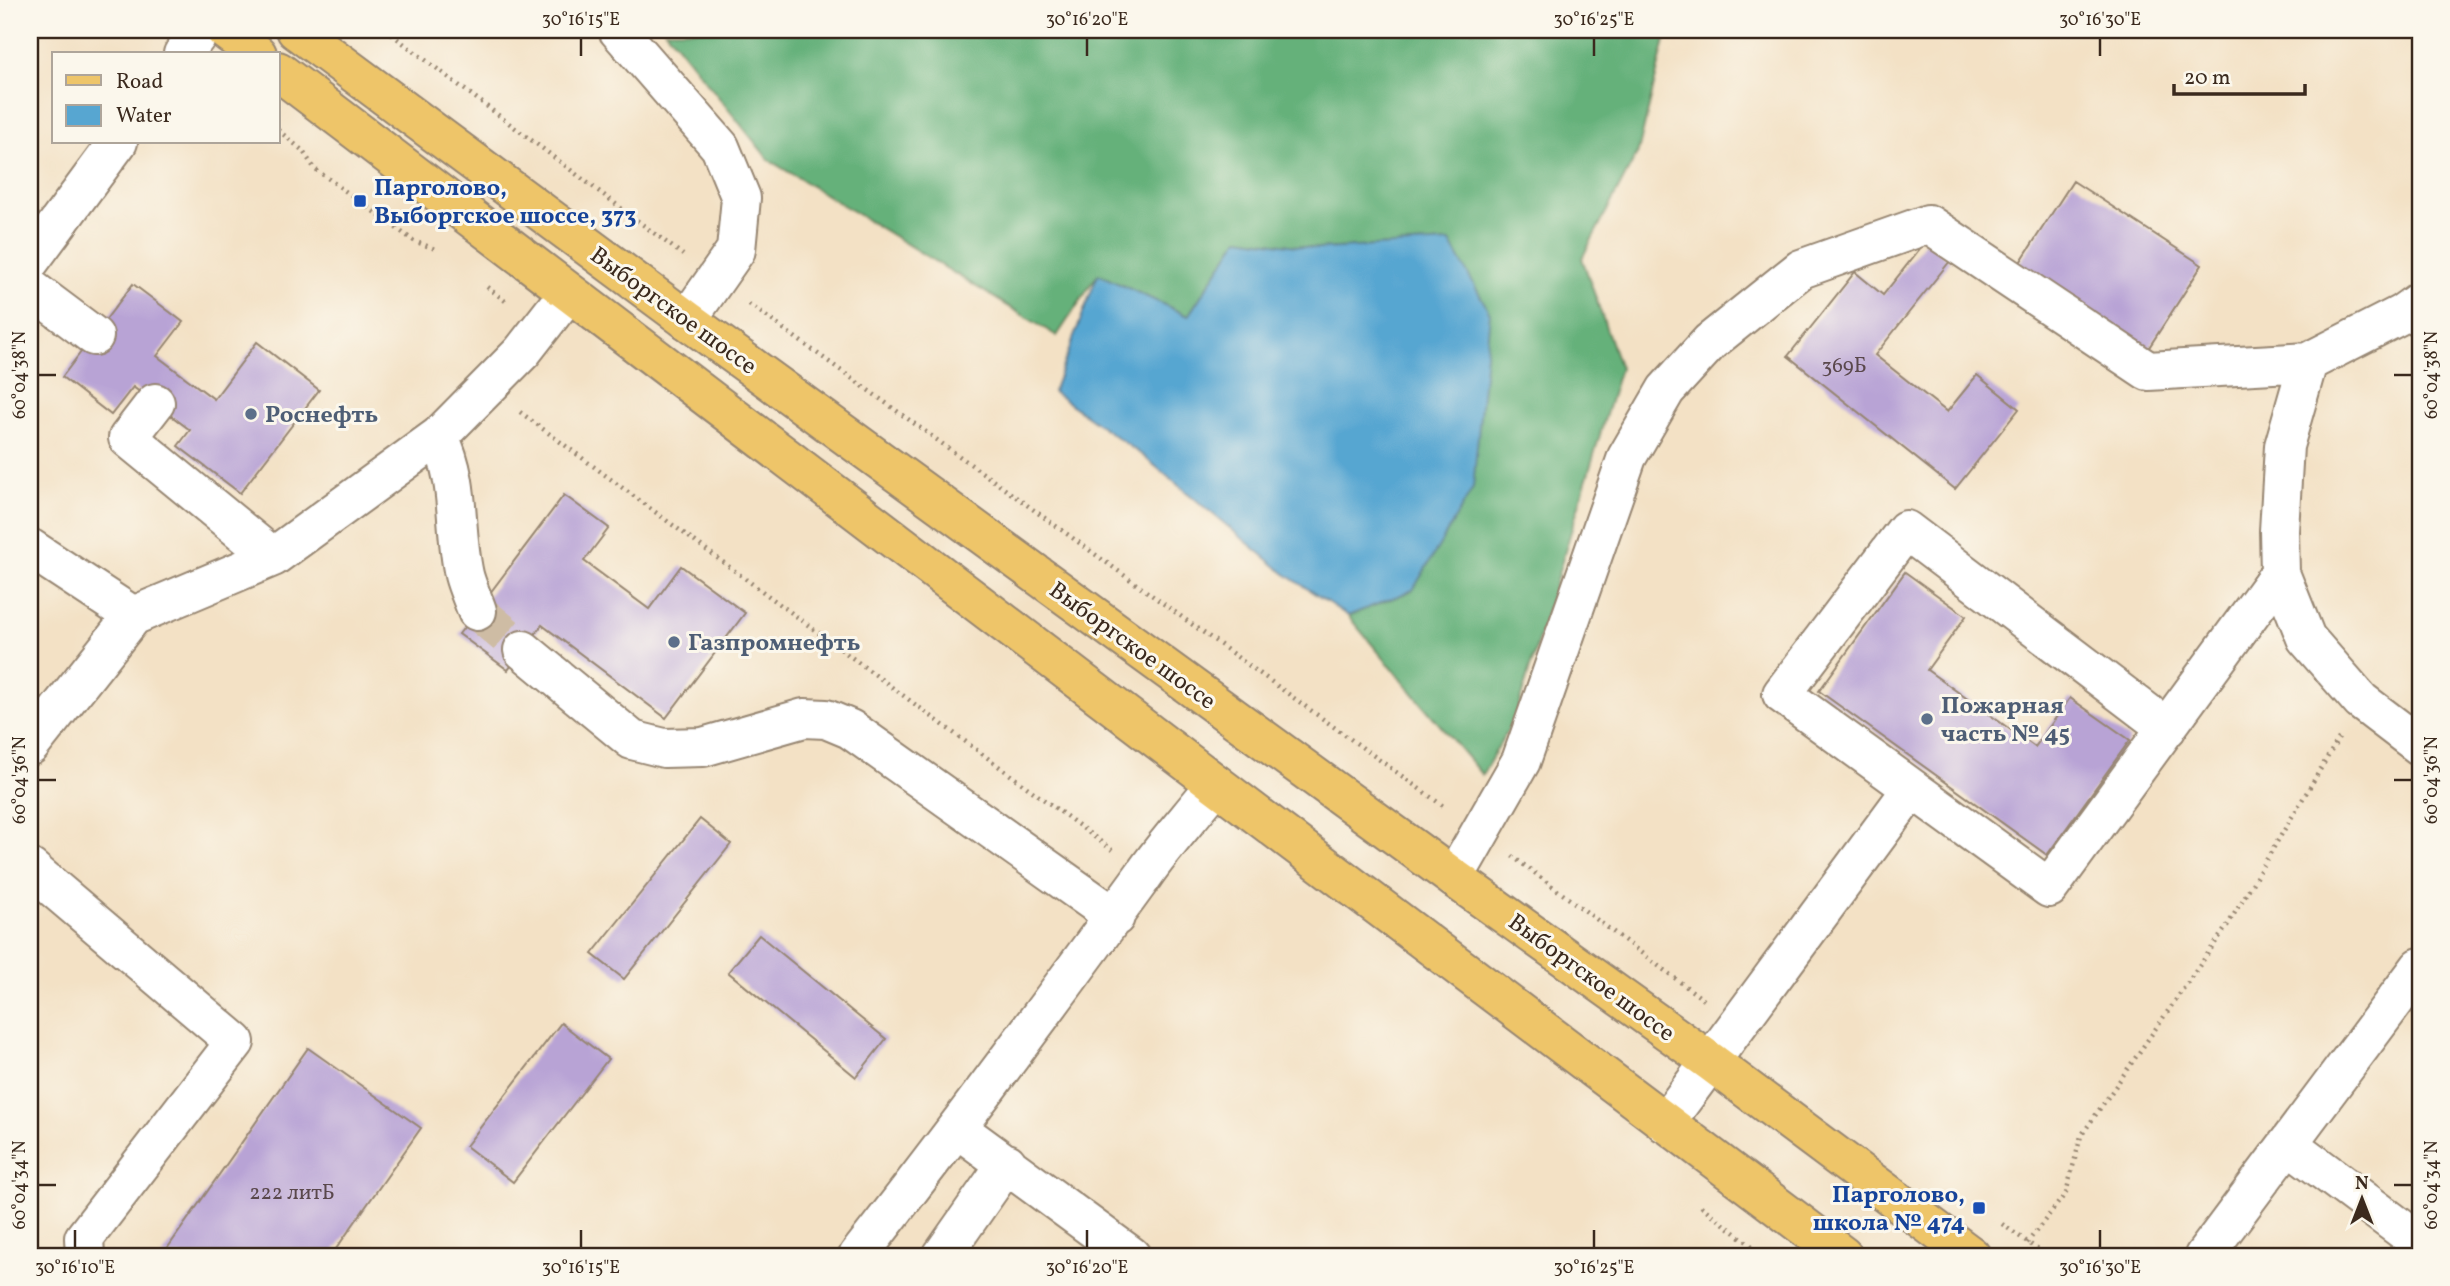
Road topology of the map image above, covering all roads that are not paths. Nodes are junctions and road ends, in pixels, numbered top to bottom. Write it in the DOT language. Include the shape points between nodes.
graph roads {
  1 [pos="201,30"];
  2 [pos="225,30"];
  3 [pos="296,30"];
  4 [pos="618,30"];
  5 [pos="184,52"];
  6 [pos="254,52"];
  7 [pos="280,73"];
  8 [pos="117,144"];
  9 [pos="30,261"];
  10 [pos="30,288"];
  11 [pos="568,293"];
  12 [pos="2420,301"];
  13 [pos="687,320"];
  14 [pos="94,336"];
  15 [pos="2308,362"];
  16 [pos="155,403"];
  17 [pos="439,436"];
  18 [pos="30,548"];
  19 [pos="272,556"];
  20 [pos="2280,573"];
  21 [pos="477,611"];
  22 [pos="133,616"];
  23 [pos="523,650"];
  24 [pos="2167,728"];
  25 [pos="30,746"];
  26 [pos="2420,746"];
  27 [pos="1216,784"];
  28 [pos="1911,790"];
  29 [pos="30,868"];
  30 [pos="1454,878"];
  31 [pos="1115,917"];
  32 [pos="2420,967"];
  33 [pos="1711,1062"];
  34 [pos="1665,1123"];
  35 [pos="958,1129"];
  36 [pos="2288,1144"];
  37 [pos="1007,1163"];
  38 [pos="2413,1243"];
  39 [pos="85,1256"];
  40 [pos="858,1256"];
  41 [pos="942,1256"];
  42 [pos="1131,1256"];
  43 [pos="1843,1256"];
  44 [pos="1972,1256"];
  45 [pos="2204,1256"];
  1 -- 5 [label="street"];
  2 -- 6 [label="main road"];
  3 -- 13 [label="main road, Выборгское шоссе"];
  4 -- 13 [label="street" via="720,147 741,198 736,250"];
  7 -- 11 [label="main road, Выборгское шоссе"];
  8 -- 9 [label="street"];
  10 -- 14 [label="street"];
  11 -- 17 [label="street" via="488,388"];
  11 -- 27 [label="main road, Выборгское шоссе"];
  12 -- 15 [label="street"];
  13 -- 30 [label="main road, Выборгское шоссе"];
  15 -- 20 [label="street" via="2284,446"];
  15 -- 30 [label="street" via="2148,371 1928,224 1801,269 1710,342 1666,390 1628,457 1521,761"];
  16 -- 19 [label="street" via="128,438"];
  17 -- 19 [label="street"];
  17 -- 21 [label="street" via="457,497 464,576"];
  18 -- 22 [label="street"];
  19 -- 22 [label="street"];
  20 -- 24 [label="street"];
  20 -- 26 [label="street" via="2306,638 2361,701"];
  22 -- 25 [label="street"];
  23 -- 31 [label="street" via="632,740 664,748 703,747 804,718 826,719 850,729"];
  24 -- 28 [label="street" via="2049,888"];
  24 -- 28 [label="street" via="1906,530 1782,694"];
  27 -- 31 [label="street"];
  27 -- 34 [label="main road, Выборгское шоссе"];
  28 -- 33 [label="street"];
  29 -- 39 [label="street" via="235,1042 84,1238"];
  30 -- 33 [label="main road, Выборгское шоссе"];
  31 -- 35 [label="street"];
  32 -- 36 [label="street"];
  33 -- 34 [label="street"];
  33 -- 44 [label="main road, Выборгское шоссе"];
  34 -- 43 [label="main road, Выборгское шоссе"];
  35 -- 37 [label="street"];
  35 -- 40 [label="street"];
  36 -- 38 [label="street"];
  36 -- 45 [label="street"];
  37 -- 41 [label="street"];
  37 -- 42 [label="street"];
}
